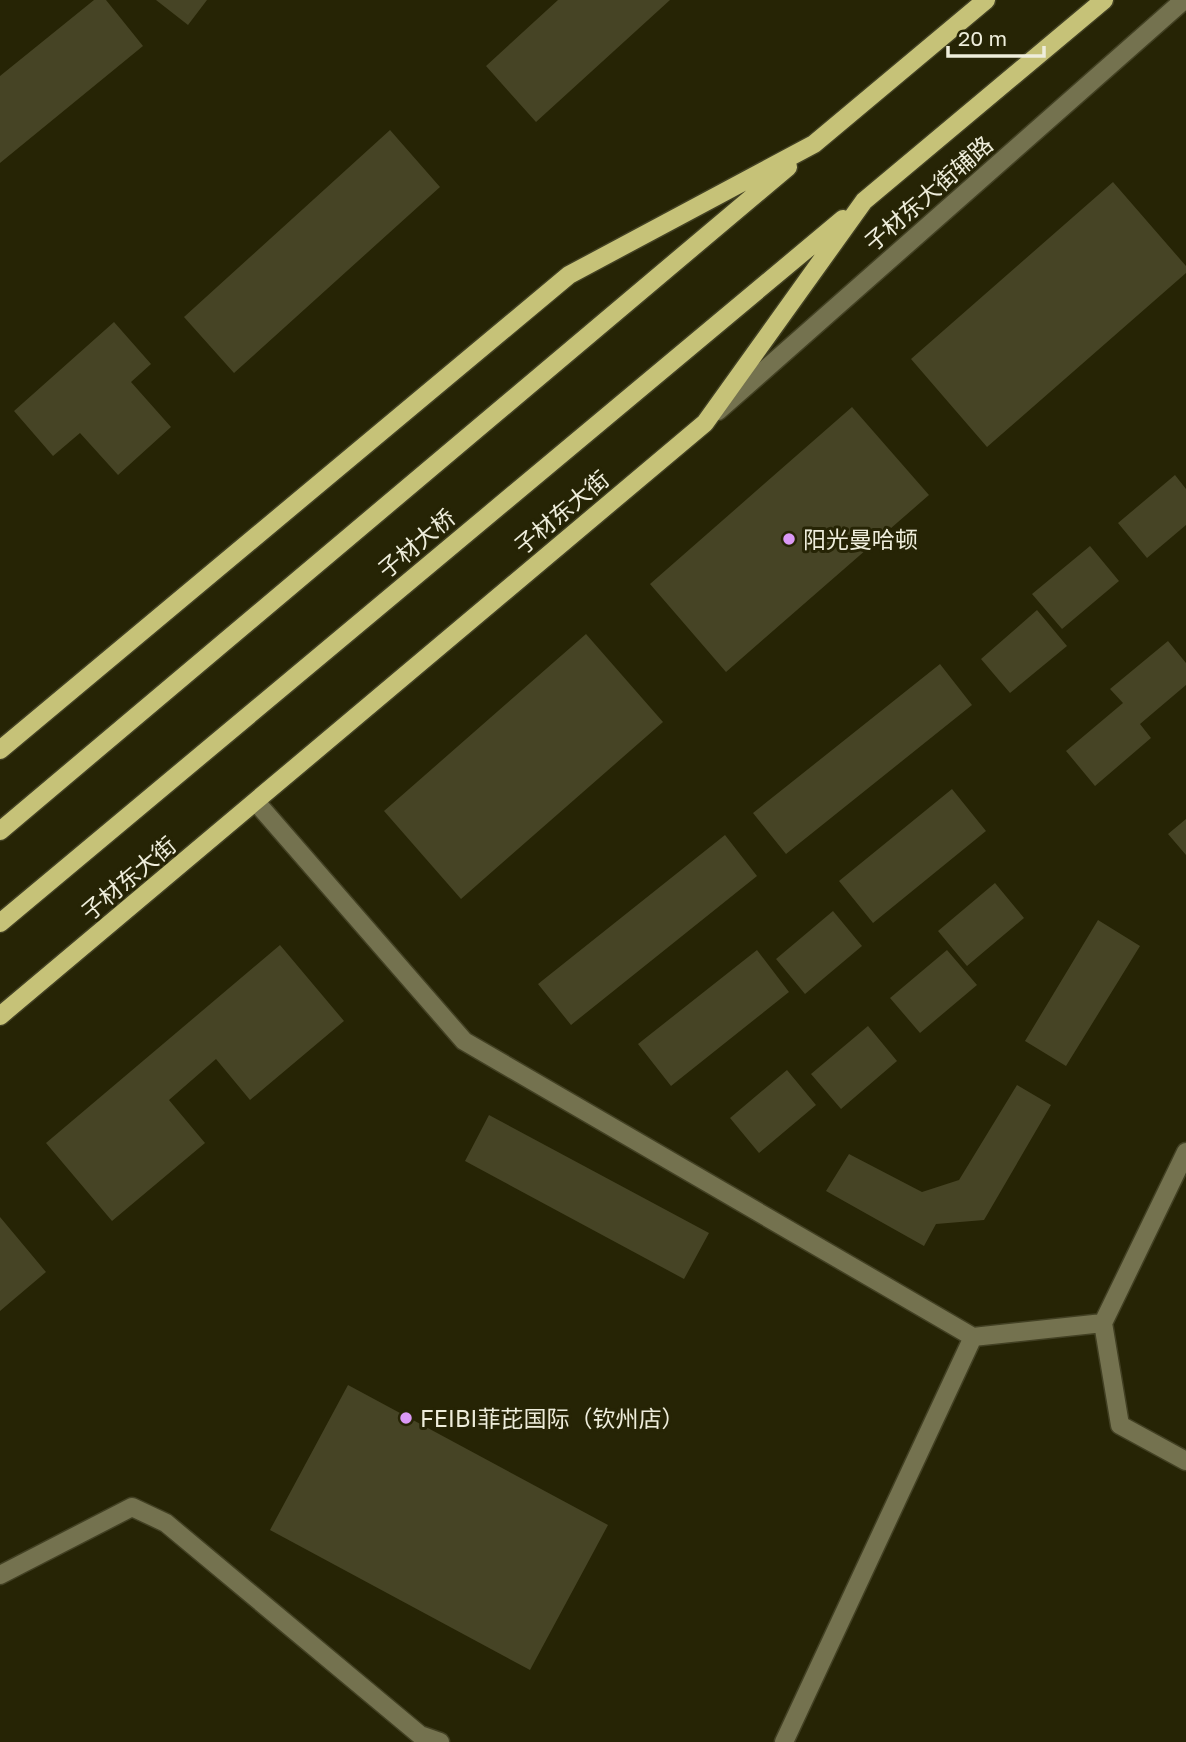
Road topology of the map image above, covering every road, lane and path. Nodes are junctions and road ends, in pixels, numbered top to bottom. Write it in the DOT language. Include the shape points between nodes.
graph roads {
  1 [pos="985,0"];
  2 [pos="1104,0"];
  3 [pos="1184,0"];
  4 [pos="814,144"];
  5 [pos="864,201"];
  6 [pos="705,423"];
  7 [pos="0,750"];
  8 [pos="256,802"];
  9 [pos="0,831"];
  10 [pos="0,923"];
  11 [pos="0,1016"];
  12 [pos="1186,1152"];
  13 [pos="1103,1323"];
  14 [pos="973,1337"];
  15 [pos="1186,1461"];
  16 [pos="0,1575"];
  17 [pos="440,1742"];
  18 [pos="784,1742"];
  1 -- 4 [label="main road"];
  2 -- 5 [label="main road, 子材东大街"];
  3 -- 6 [label="street, 子材东大街辅路"];
  4 -- 7 [label="main road" via="569,275"];
  4 -- 9 [label="main road"];
  5 -- 6 [label="main road, 子材东大街"];
  5 -- 10 [label="main road, 子材大桥"];
  6 -- 8 [label="main road, 子材东大街"];
  8 -- 11 [label="main road, 子材东大街"];
  8 -- 14 [label="street" via="464,1041"];
  12 -- 13 [label="street"];
  13 -- 14 [label="street"];
  13 -- 15 [label="street" via="1120,1424"];
  14 -- 18 [label="street"];
  16 -- 17 [label="street" via="132,1507 166,1523 420,1735"];
}
